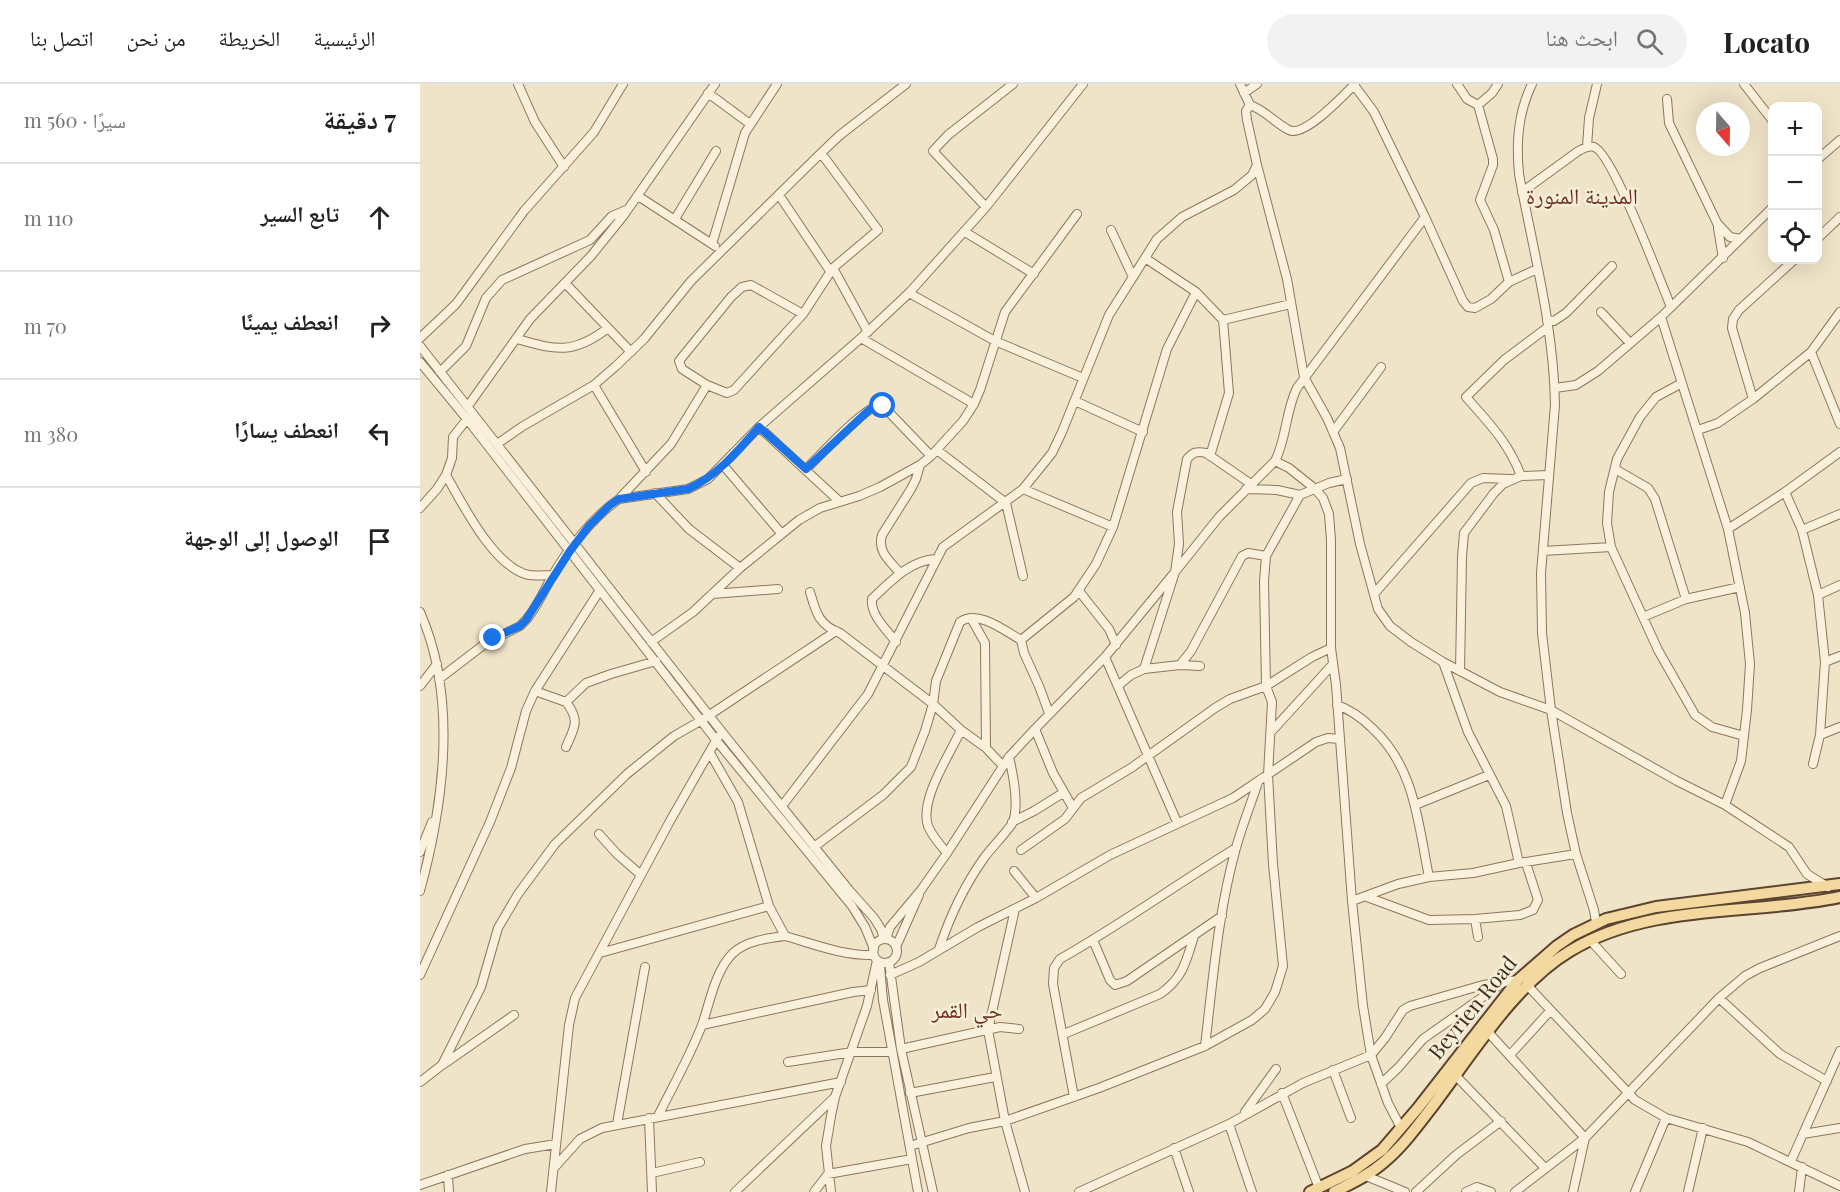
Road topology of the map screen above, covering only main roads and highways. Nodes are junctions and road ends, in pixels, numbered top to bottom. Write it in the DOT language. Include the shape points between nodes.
graph roads {
  1 [pos="1840,885"];
  2 [pos="1840,897"];
  3 [pos="1522,982"];
  4 [pos="1314,1190"];
  5 [pos="1334,1192"];
  1 -- 3 [label="main road, Beyrien Road" via="1656,907 1601,921 1557,946"];
  2 -- 3 [label="main road, Beyrien Road" via="1650,920 1612,930"];
  3 -- 4 [label="main road, Beyrien Road" via="1401,1128 1367,1162"];
  3 -- 5 [label="main road, Beyrien Road" via="1400,1148 1366,1176"];
}
